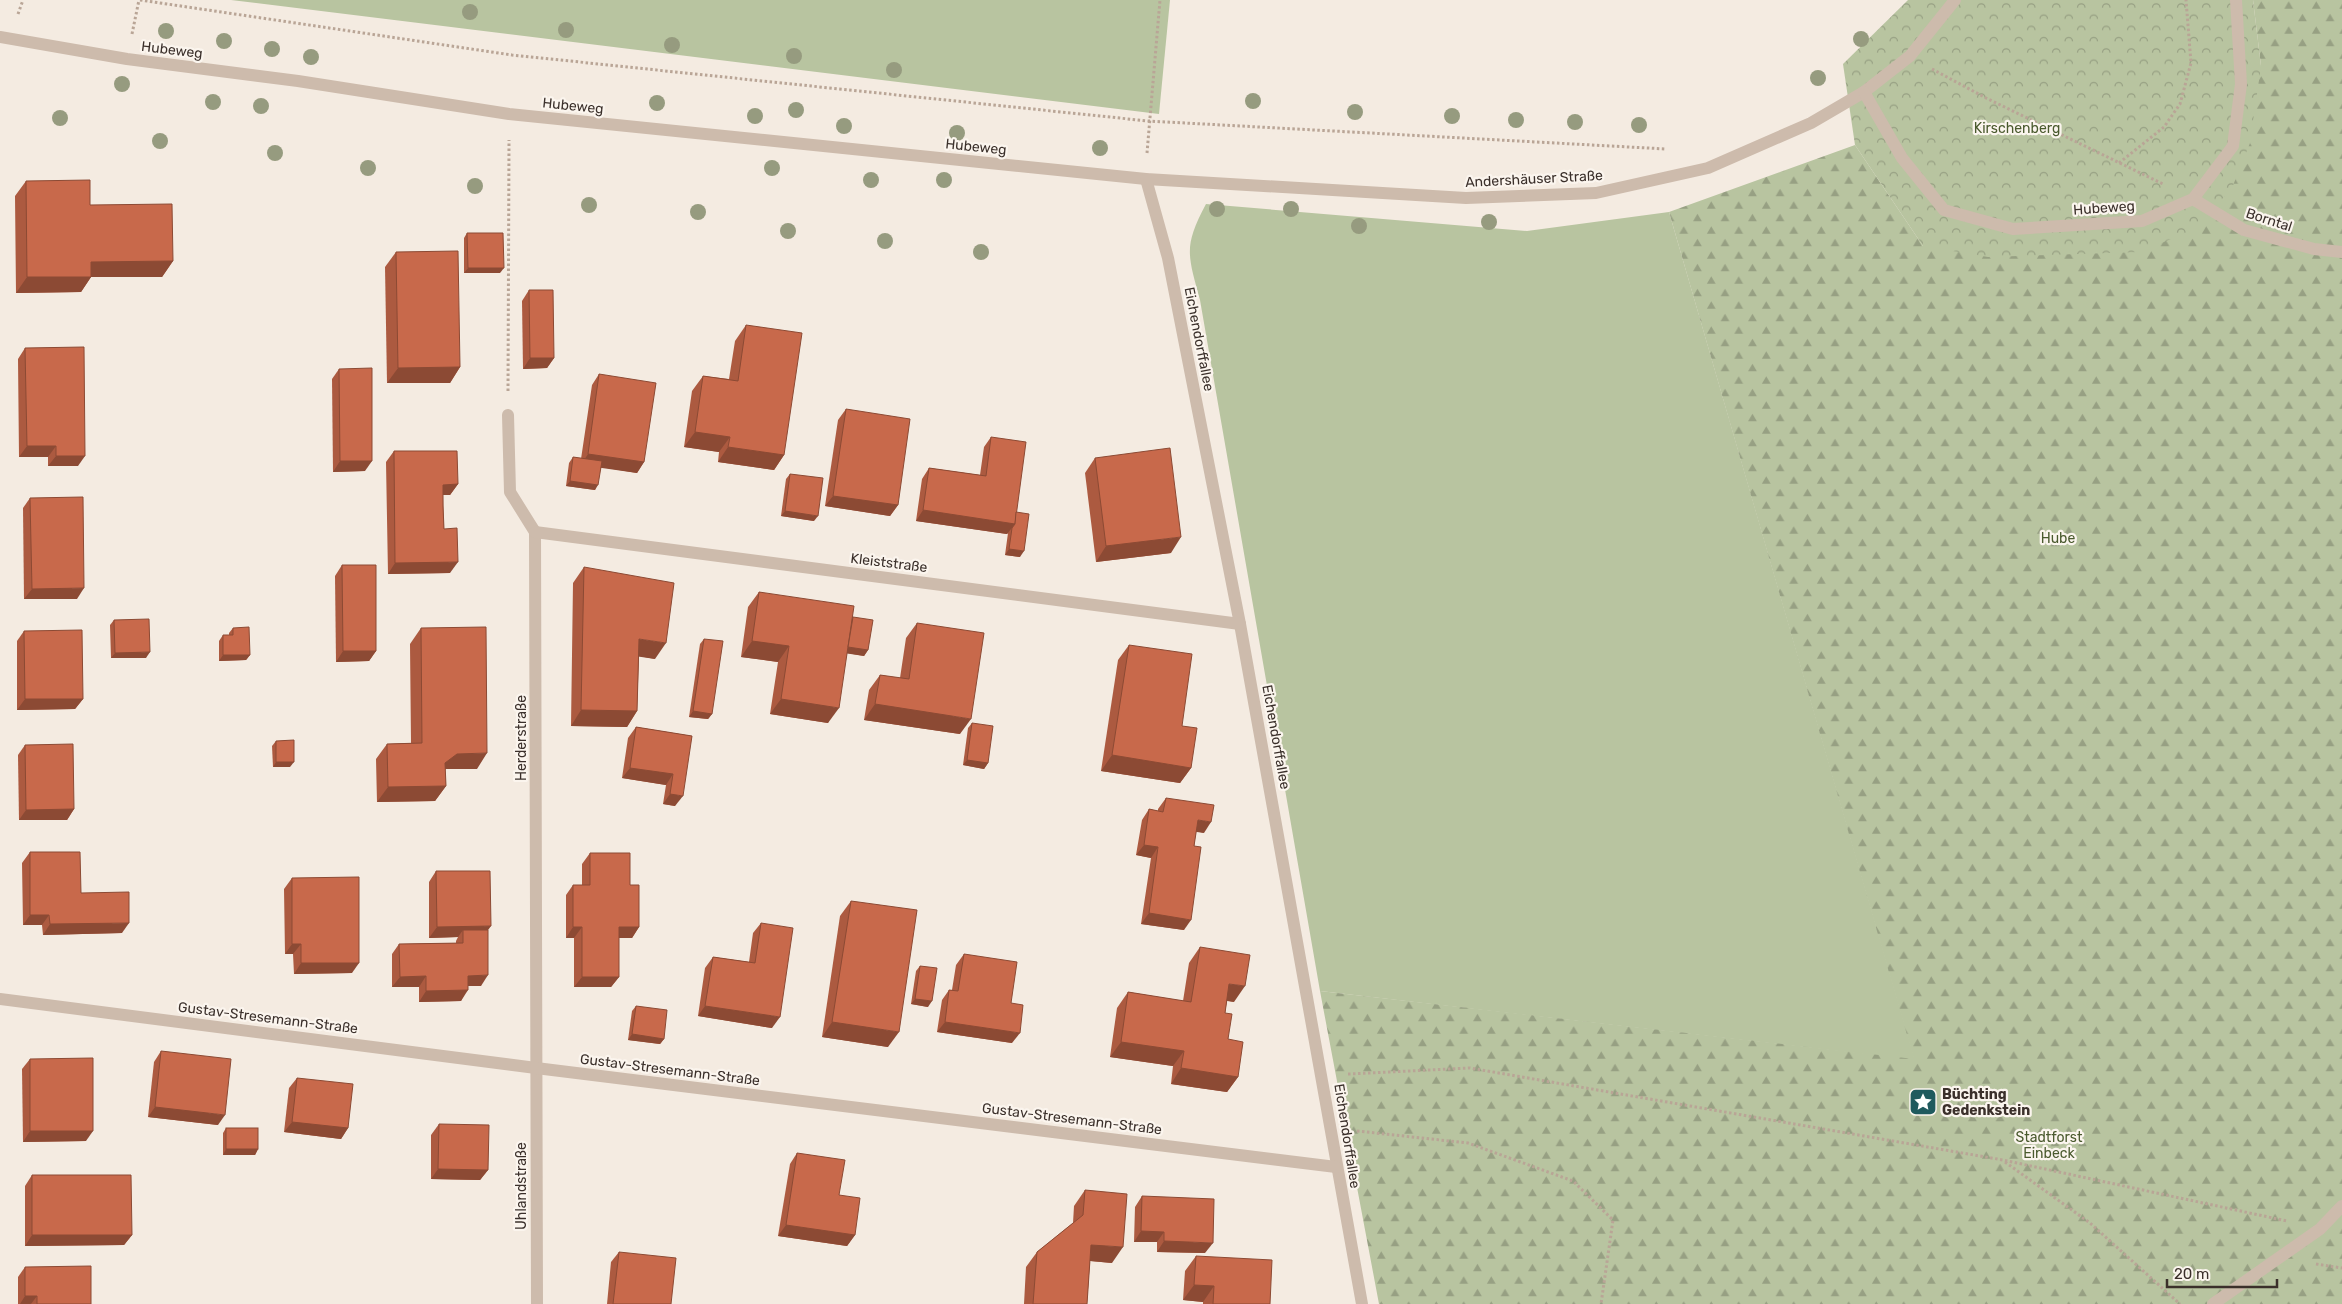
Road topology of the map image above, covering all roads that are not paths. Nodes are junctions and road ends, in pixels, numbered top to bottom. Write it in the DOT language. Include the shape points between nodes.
graph roads {
  1 [pos="1954,0"];
  2 [pos="2236,0"];
  3 [pos="0,37"];
  4 [pos="1864,92"];
  5 [pos="1146,179"];
  6 [pos="2193,199"];
  7 [pos="2342,252"];
  8 [pos="508,415"];
  9 [pos="535,532"];
  10 [pos="1240,624"];
  11 [pos="0,999"];
  12 [pos="536,1068"];
  13 [pos="1336,1167"];
  14 [pos="2342,1206"];
  15 [pos="536,1304"];
  16 [pos="1362,1304"];
  17 [pos="2214,1304"];
  1 -- 4 [label="street, Andershäuser Straße" via="1910,56"];
  2 -- 6 [label="street, Hubeweg" via="2241,84 2233,146"];
  3 -- 5 [label="street, Hubeweg" via="127,59 298,81 509,114"];
  4 -- 5 [label="street, Andershäuser Straße" via="1811,123 1708,168 1596,193 1466,198"];
  4 -- 6 [label="street, Hubeweg" via="1902,158 1944,210 2013,229 2142,221"];
  5 -- 10 [label="street, Eichendorffallee" via="1168,258"];
  6 -- 7 [label="street, Borntal" via="2244,230 2314,249"];
  8 -- 9 [label="street" via="510,492"];
  9 -- 10 [label="street, Kleiststraße"];
  9 -- 12 [label="street, Herderstraße"];
  10 -- 13 [label="street, Eichendorffallee"];
  11 -- 12 [label="street, Gustav-Stresemann-Straße"];
  12 -- 13 [label="street, Gustav-Stresemann-Straße"];
  12 -- 15 [label="street, Uhlandstraße"];
  13 -- 16 [label="street, Eichendorffallee"];
  14 -- 17 [label="street" via="2320,1229"];
}
